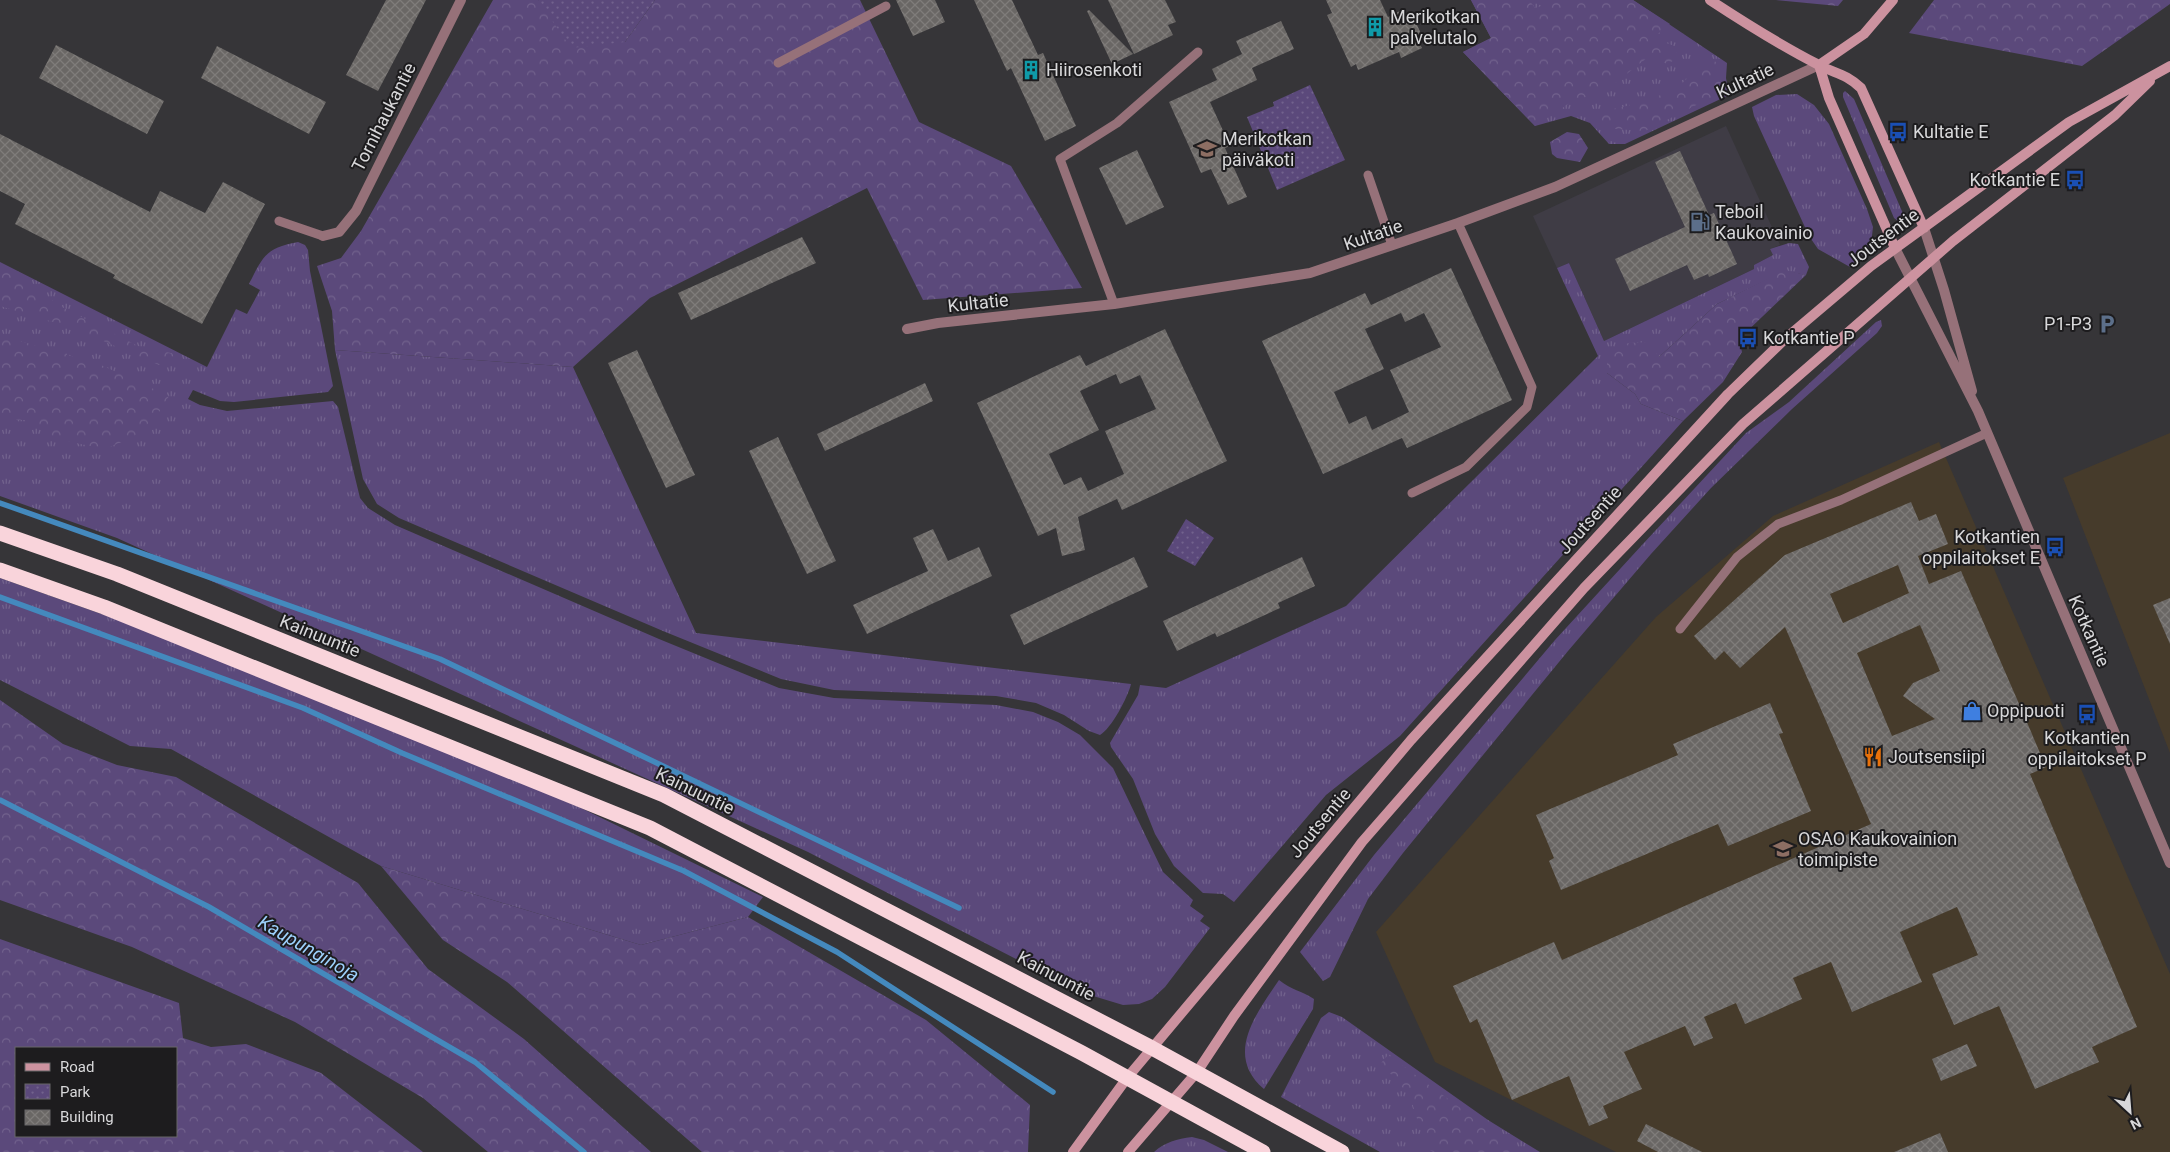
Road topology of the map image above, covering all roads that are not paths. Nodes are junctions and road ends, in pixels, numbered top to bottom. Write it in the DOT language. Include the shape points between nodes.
graph roads {
  1 [pos="461,0"];
  2 [pos="1710,0"];
  3 [pos="1893,0"];
  4 [pos="886,6"];
  5 [pos="1198,52"];
  6 [pos="778,63"];
  7 [pos="1819,65"];
  8 [pos="2170,66"];
  9 [pos="2158,74"];
  10 [pos="1368,175"];
  11 [pos="279,221"];
  12 [pos="1458,223"];
  13 [pos="1924,228"];
  14 [pos="323,236"];
  15 [pos="1392,245"];
  16 [pos="1895,248"];
  17 [pos="1934,258"];
  18 [pos="1910,278"];
  19 [pos="1114,304"];
  20 [pos="907,329"];
  21 [pos="1978,412"];
  22 [pos="1987,433"];
  23 [pos="1412,493"];
  24 [pos="0,532"];
  25 [pos="0,570"];
  26 [pos="1680,629"];
  27 [pos="2170,863"];
  28 [pos="1152,1048"];
  29 [pos="1197,1072"];
  30 [pos="1127,1078"];
  31 [pos="1173,1102"];
  32 [pos="1073,1152"];
  33 [pos="1128,1152"];
  34 [pos="1263,1152"];
  35 [pos="1342,1152"];
  1 -- 14 [label="street, Tornihaukantie" via="356,210 339,232"];
  2 -- 7 [label="main road" via="1755,30"];
  3 -- 7 [label="main road" via="1864,34"];
  4 -- 6 [label="lane"];
  5 -- 19 [label="lane" via="1117,123 1060,159"];
  7 -- 12 [label="street, Kultatie" via="1555,187"];
  7 -- 13 [label="main road" via="1849,77 1861,88"];
  7 -- 16 [label="main road" via="1829,98"];
  8 -- 9 [label="main road, Joutsentie"];
  9 -- 13 [label="main road, Joutsentie" via="2069,122"];
  9 -- 17 [label="main road, Joutsentie" via="2114,115"];
  10 -- 15 [label="lane"];
  11 -- 14 [label="lane"];
  12 -- 15 [label="street, Kultatie"];
  12 -- 23 [label="lane" via="1532,387 1527,408 1466,467"];
  13 -- 16 [label="main road, Joutsentie"];
  13 -- 17 [label="street, Kotkantie"];
  15 -- 19 [label="street, Kultatie" via="1310,273"];
  16 -- 18 [label="street, Kotkantie"];
  16 -- 28 [label="main road, Joutsentie" via="1786,338 1721,401 1411,740"];
  17 -- 18 [label="main road, Joutsentie"];
  17 -- 21 [label="street, Kotkantie"];
  18 -- 21 [label="street, Kotkantie"];
  18 -- 29 [label="main road, Joutsentie" via="1742,424 1584,588 1362,842 1234,1016"];
  19 -- 20 [label="street, Kultatie"];
  21 -- 22 [label="street, Kotkantie"];
  22 -- 26 [label="lane" via="1841,500 1778,524 1737,557"];
  22 -- 27 [label="street, Kotkantie"];
  24 -- 28 [label="highway, Kainuuntie" via="117,574 664,795"];
  25 -- 30 [label="highway" via="104,607 650,828"];
  28 -- 29 [label="highway, Kainuuntie"];
  28 -- 30 [label="main road, Joutsentie"];
  29 -- 31 [label="main road, Joutsentie"];
  29 -- 35 [label="highway, Kainuuntie"];
  30 -- 31 [label="highway"];
  30 -- 32 [label="main road, Joutsentie"];
  31 -- 33 [label="main road, Joutsentie"];
  31 -- 34 [label="highway"];
}
